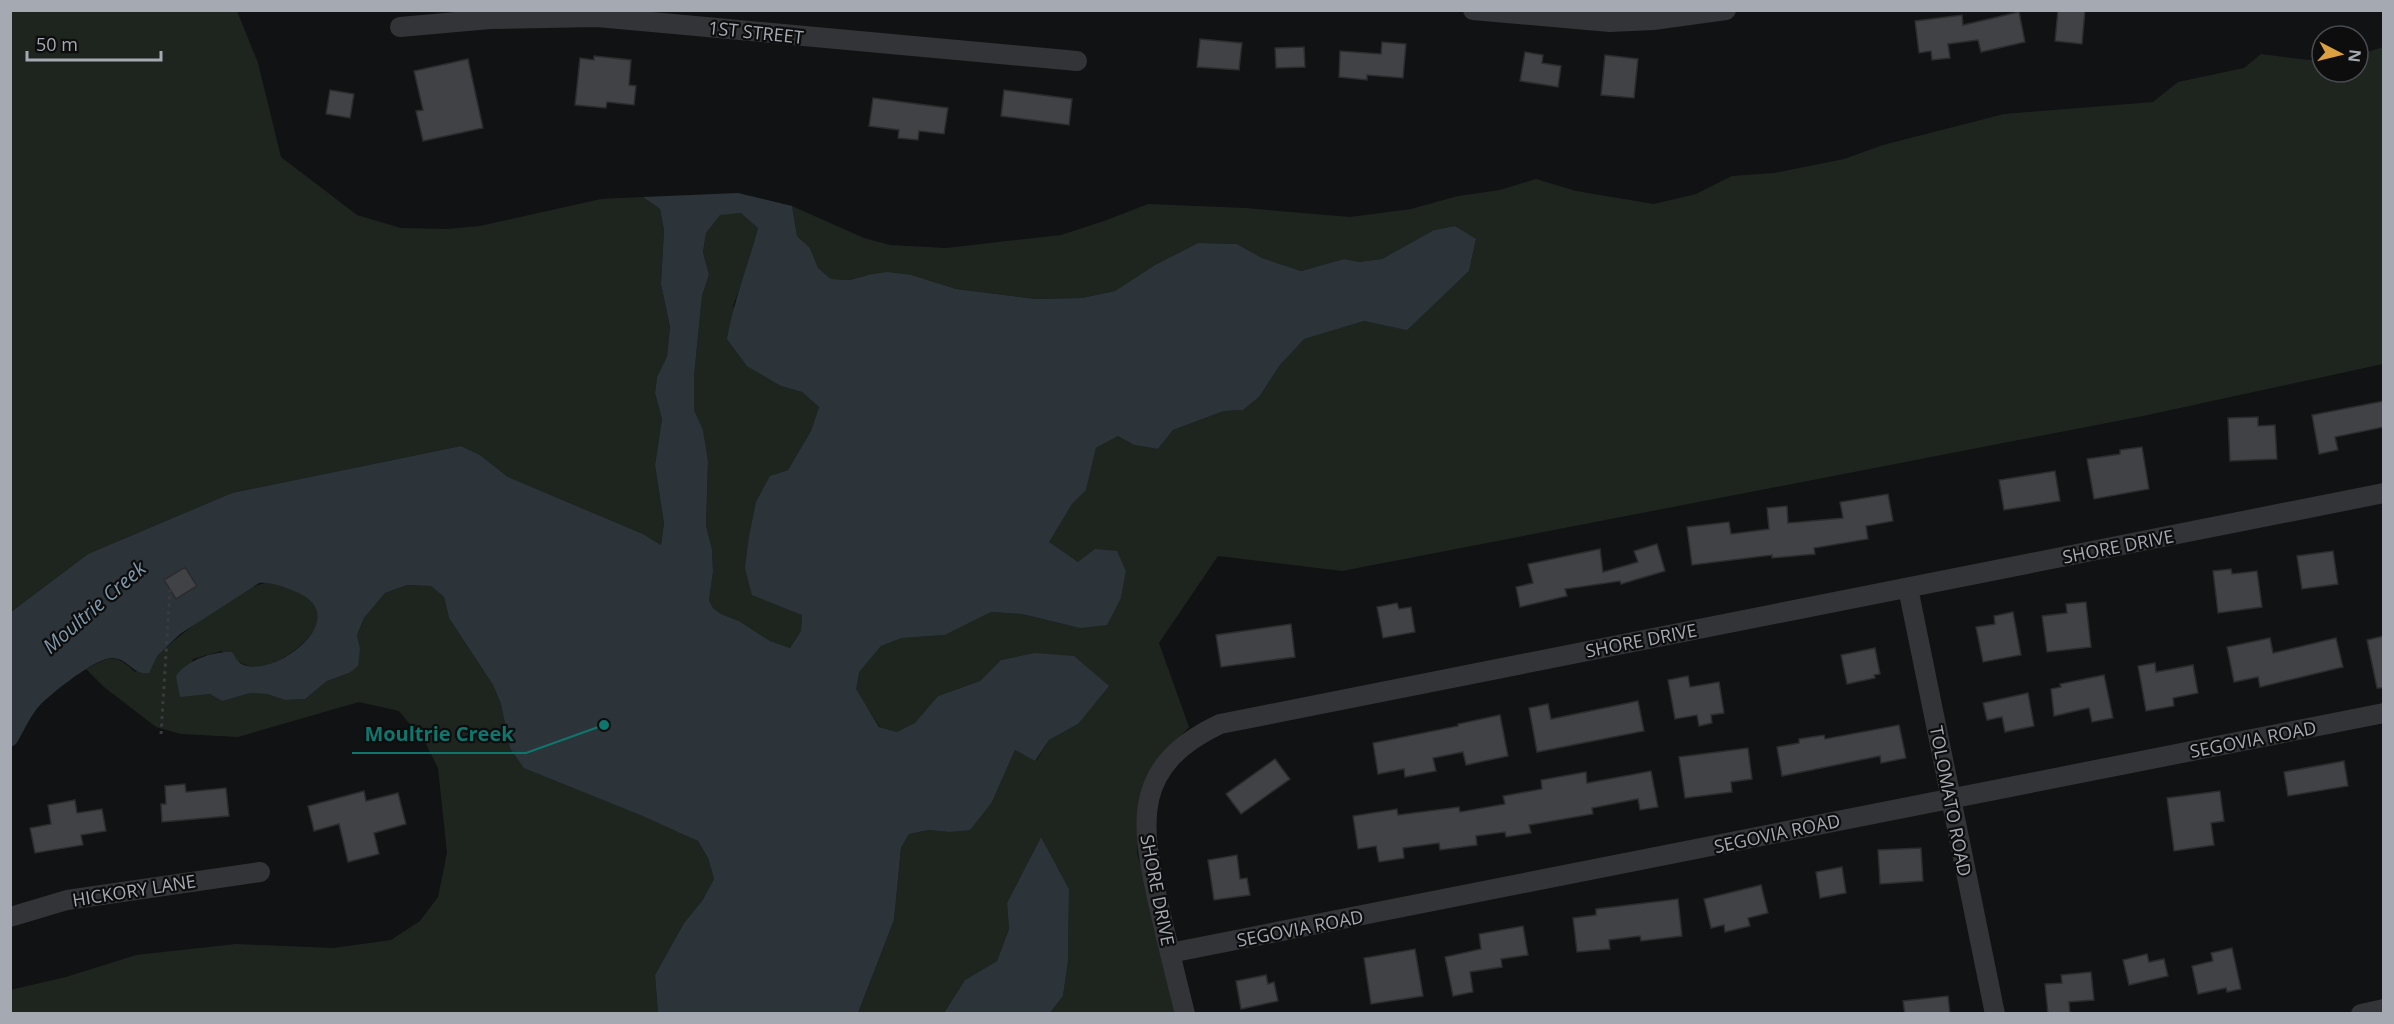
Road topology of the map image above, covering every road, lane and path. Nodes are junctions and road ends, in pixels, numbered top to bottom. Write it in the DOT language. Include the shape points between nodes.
graph roads {
  1 [pos="1473,10"];
  2 [pos="1726,10"];
  3 [pos="597,14"];
  4 [pos="400,27"];
  5 [pos="1077,61"];
  6 [pos="2384,493"];
  7 [pos="1908,588"];
  8 [pos="170,590"];
  9 [pos="2384,713"];
  10 [pos="161,734"];
  11 [pos="1951,797"];
  12 [pos="260,872"];
  13 [pos="10,917"];
  14 [pos="1170,953"];
  15 [pos="2384,1009"];
  16 [pos="1185,1014"];
  17 [pos="1995,1014"];
  18 [pos="2361,1014"];
  1 -- 2 [label="street" via="1610,22"];
  3 -- 4 [label="street, 1ST STREET"];
  3 -- 5 [label="street, 1ST STREET"];
  6 -- 7 [label="street, SHORE DRIVE"];
  7 -- 11 [label="street, TOLOMATO ROAD"];
  7 -- 14 [label="street, SHORE DRIVE" via="1232,721 1198,735 1162,769 1150,790 1147,809 1147,855"];
  8 -- 10 [label="path"];
  9 -- 11 [label="street, SEGOVIA ROAD"];
  11 -- 14 [label="street, SEGOVIA ROAD"];
  11 -- 17 [label="street, TOLOMATO ROAD"];
  12 -- 13 [label="street, HICKORY LANE" via="67,900"];
  14 -- 16 [label="street, SHORE DRIVE"];
  15 -- 18 [label="street"];
}
